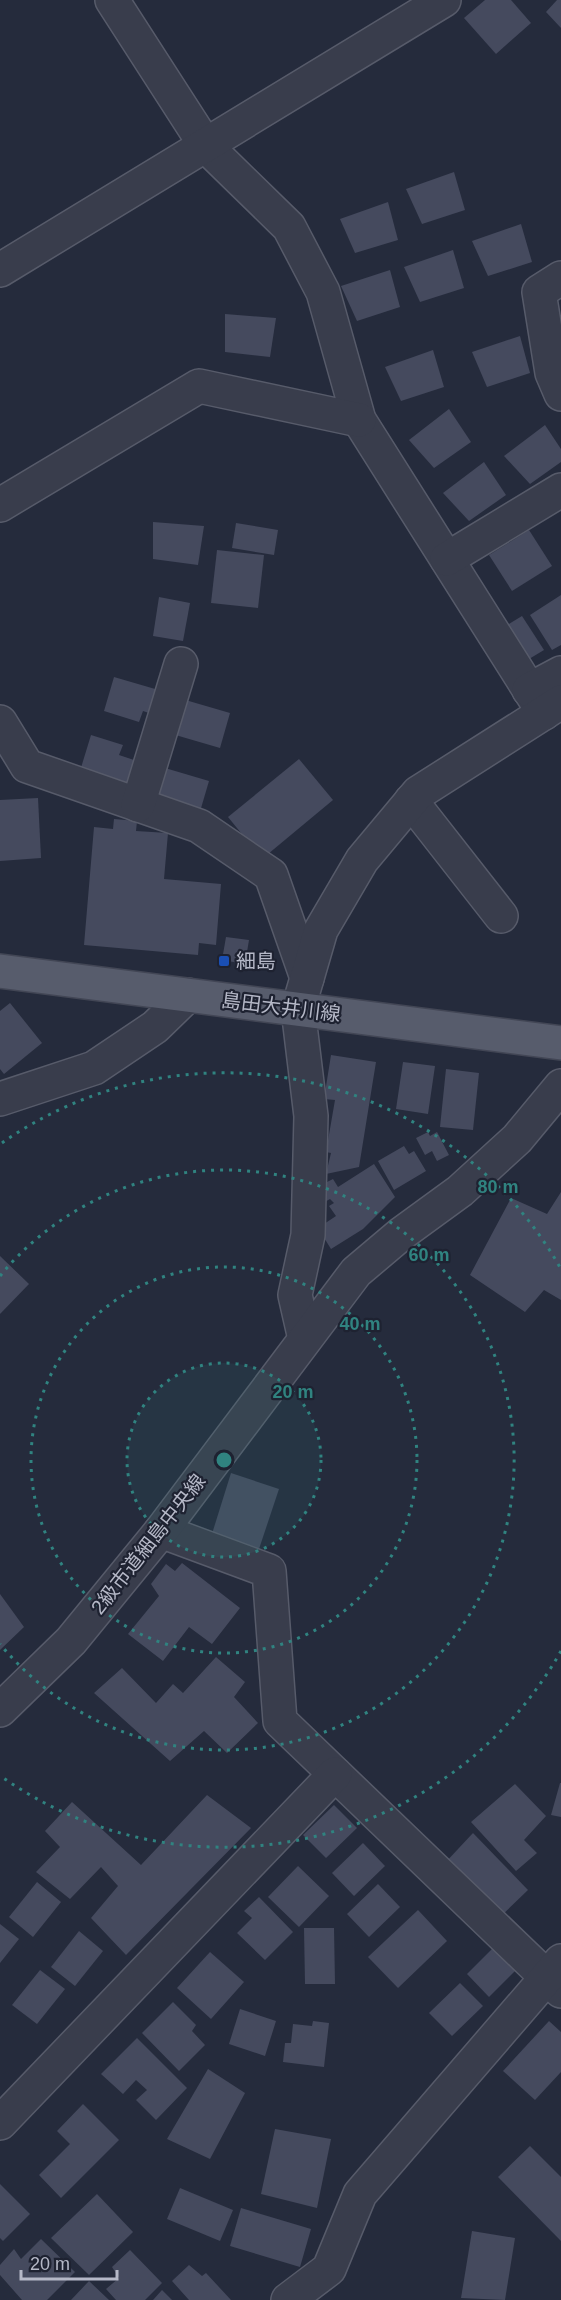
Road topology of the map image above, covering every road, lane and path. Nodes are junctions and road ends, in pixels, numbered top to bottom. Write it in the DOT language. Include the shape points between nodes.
graph roads {
  1 [pos="112,0"];
  2 [pos="444,0"];
  3 [pos="206,146"];
  4 [pos="0,270"];
  5 [pos="561,278"];
  6 [pos="561,394"];
  7 [pos="358,420"];
  8 [pos="561,490"];
  9 [pos="0,506"];
  10 [pos="447,559"];
  11 [pos="181,664"];
  12 [pos="561,673"];
  13 [pos="545,702"];
  14 [pos="0,722"];
  15 [pos="411,801"];
  16 [pos="138,805"];
  17 [pos="501,916"];
  18 [pos="0,971"];
  19 [pos="302,993"];
  20 [pos="188,995"];
  21 [pos="561,1043"];
  22 [pos="561,1086"];
  23 [pos="0,1099"];
  24 [pos="305,1340"];
  25 [pos="161,1531"];
  26 [pos="0,1710"];
  27 [pos="335,1774"];
  28 [pos="557,1976"];
  29 [pos="0,2123"];
  30 [pos="288,2300"];
  1 -- 3 [label="street"];
  2 -- 3 [label="street"];
  3 -- 4 [label="street"];
  3 -- 7 [label="street" via="288,227 323,292"];
  5 -- 6 [label="street" via="539,292 552,373"];
  7 -- 9 [label="street" via="199,386"];
  7 -- 10 [label="street"];
  8 -- 10 [label="street"];
  10 -- 13 [label="street"];
  11 -- 16 [label="street"];
  12 -- 13 [label="street"];
  13 -- 15 [label="street" via="418,792"];
  14 -- 16 [label="street" via="27,766"];
  15 -- 17 [label="street"];
  15 -- 19 [label="street" via="362,860 321,930"];
  16 -- 19 [label="street" via="199,826 271,875"];
  18 -- 20 [label="main road, 島田大井川線"];
  19 -- 20 [label="main road, 島田大井川線"];
  19 -- 21 [label="main road, 島田大井川線"];
  19 -- 24 [label="street" via="311,1116 308,1236 296,1295"];
  20 -- 23 [label="street" via="155,1027 94,1068"];
  22 -- 24 [label="street, 2級市道細島中央線" via="517,1139 460,1191 356,1272"];
  24 -- 25 [label="street, 2級市道細島中央線"];
  25 -- 26 [label="street, 2級市道細島中央線" via="71,1641"];
  25 -- 27 [label="street" via="269,1571 280,1721"];
  27 -- 28 [label="street"];
  27 -- 29 [label="street"];
  28 -- 30 [label="street" via="360,2194 329,2269"];
}
